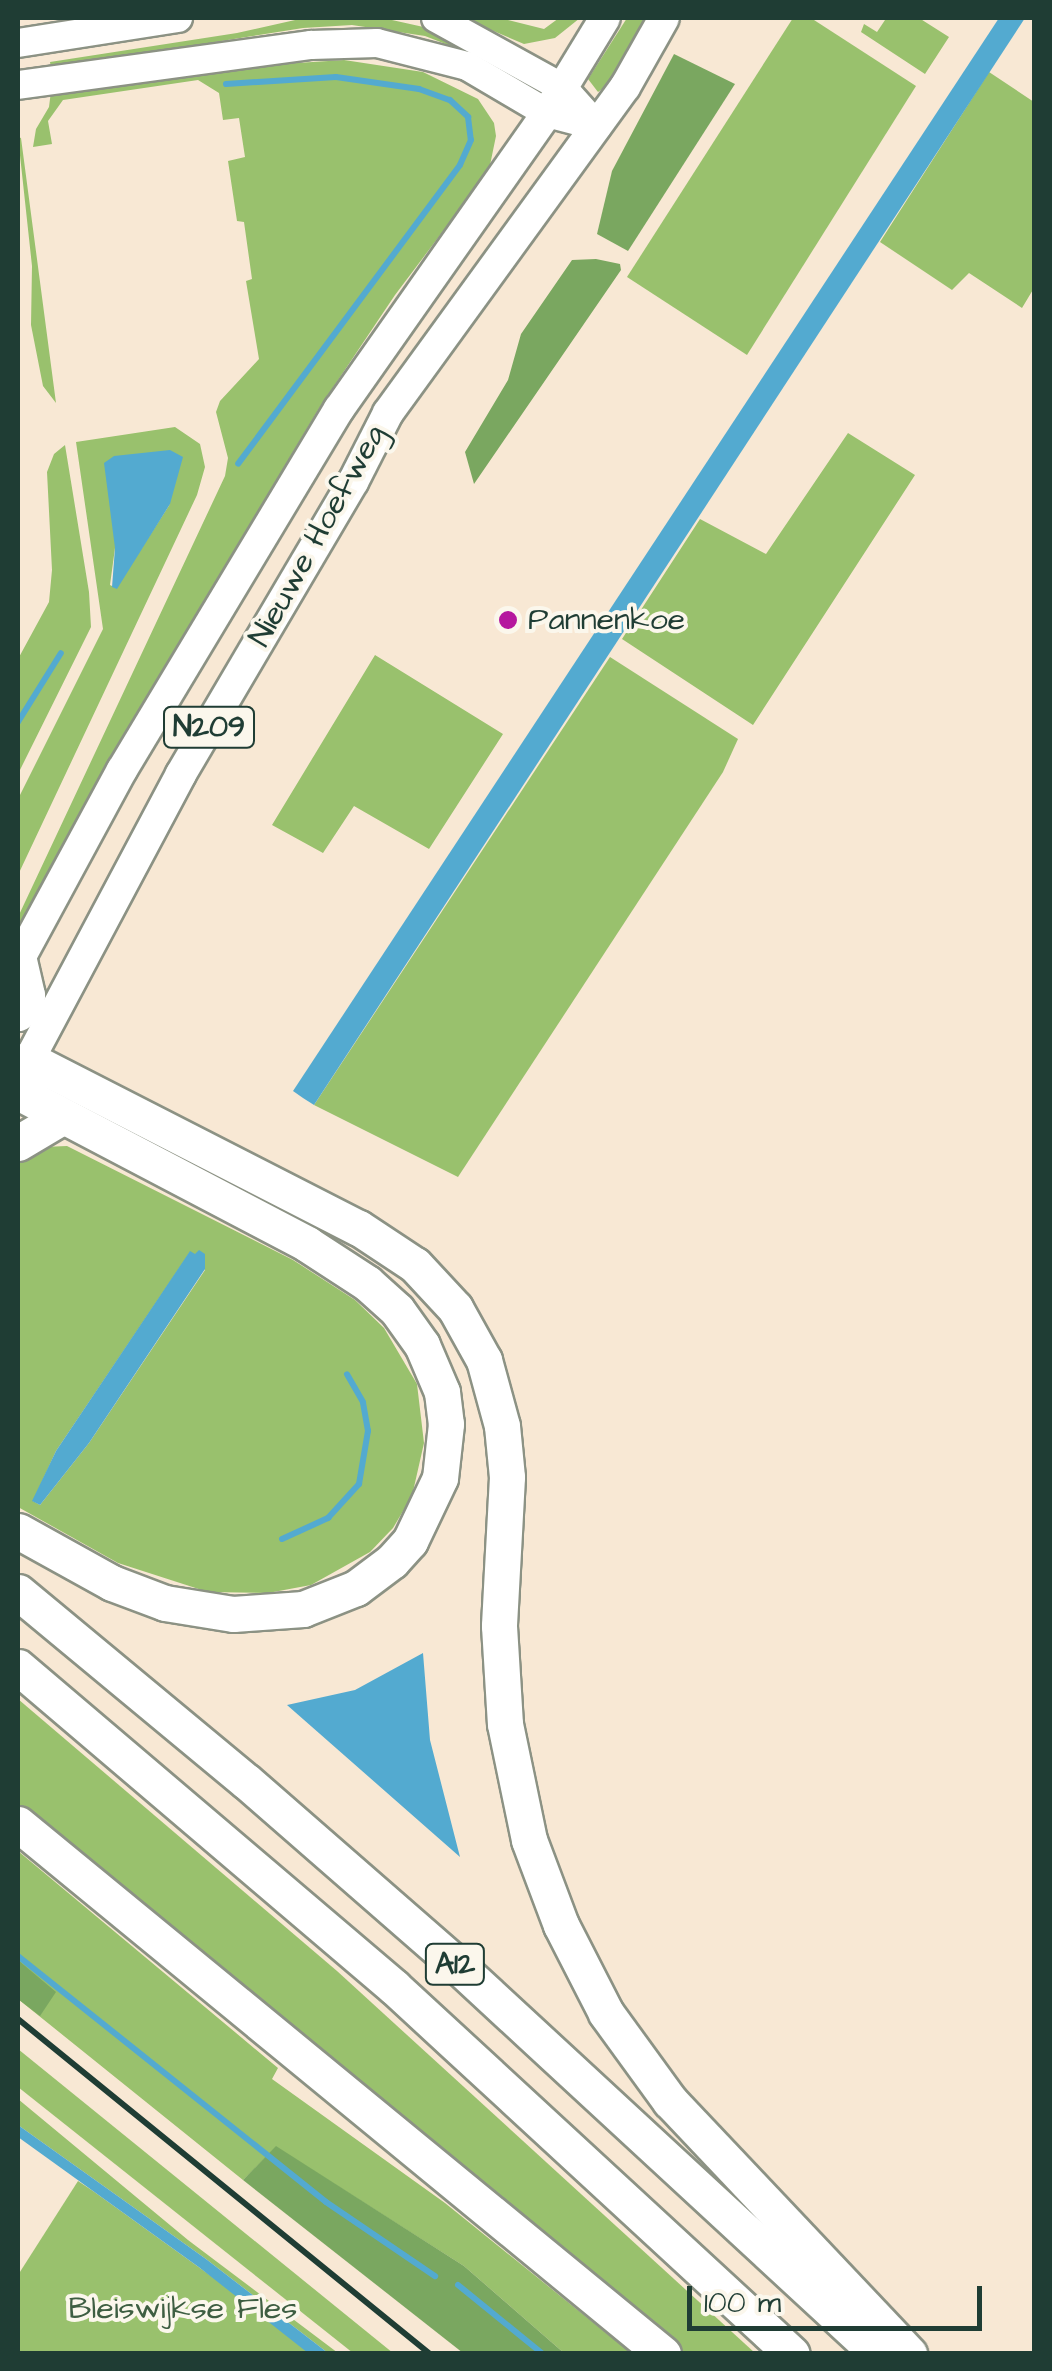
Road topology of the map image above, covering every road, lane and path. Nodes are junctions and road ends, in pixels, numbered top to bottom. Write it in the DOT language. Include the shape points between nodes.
graph roads {
  1 [pos="178,18"];
  2 [pos="436,18"];
  3 [pos="606,18"];
  4 [pos="664,18"];
  5 [pos="18,43"];
  6 [pos="18,85"];
  7 [pos="555,100"];
  8 [pos="598,126"];
  9 [pos="20,957"];
  10 [pos="31,1011"];
  11 [pos="20,1074"];
  12 [pos="60,1118"];
  13 [pos="18,1143"];
  14 [pos="18,1531"];
  15 [pos="18,1592"];
  16 [pos="18,1667"];
  17 [pos="18,1824"];
  18 [pos="663,2354"];
  19 [pos="792,2354"];
  20 [pos="878,2354"];
  21 [pos="909,2354"];
  1 -- 5 [label="street"];
  2 -- 7 [label="street"];
  3 -- 7 [label="main road, Nieuwe Hoefweg / N209"];
  4 -- 8 [label="main road, Nieuwe Hoefweg / N209"];
  6 -- 7 [label="street" via="310,45 378,43 467,66"];
  7 -- 8 [label="street"];
  7 -- 9 [label="main road, Nieuwe Hoefweg / N209" via="339,409 122,770"];
  8 -- 10 [label="main road, Nieuwe Hoefweg / N209" via="388,413 74,976"];
  9 -- 10 [label="highway, N209"];
  10 -- 11 [label="main road, Nieuwe Hoefweg / N209"];
  11 -- 12 [label="highway"];
  11 -- 21 [label="highway" via="377,1238 424,1272 455,1308 484,1360 502,1426 507,1477 499,1626 505,1724 526,1829 561,1925 606,2012 654,2082"];
  12 -- 13 [label="highway"];
  12 -- 14 [label="highway" via="306,1244 384,1297 418,1338 438,1380 445,1458 426,1514 401,1552 356,1588 303,1610 233,1614 164,1602 112,1584"];
  15 -- 20 [label="highway, A12" via="432,1943"];
  16 -- 19 [label="highway, A12" via="379,1974"];
  17 -- 18 [label="highway"];
}
